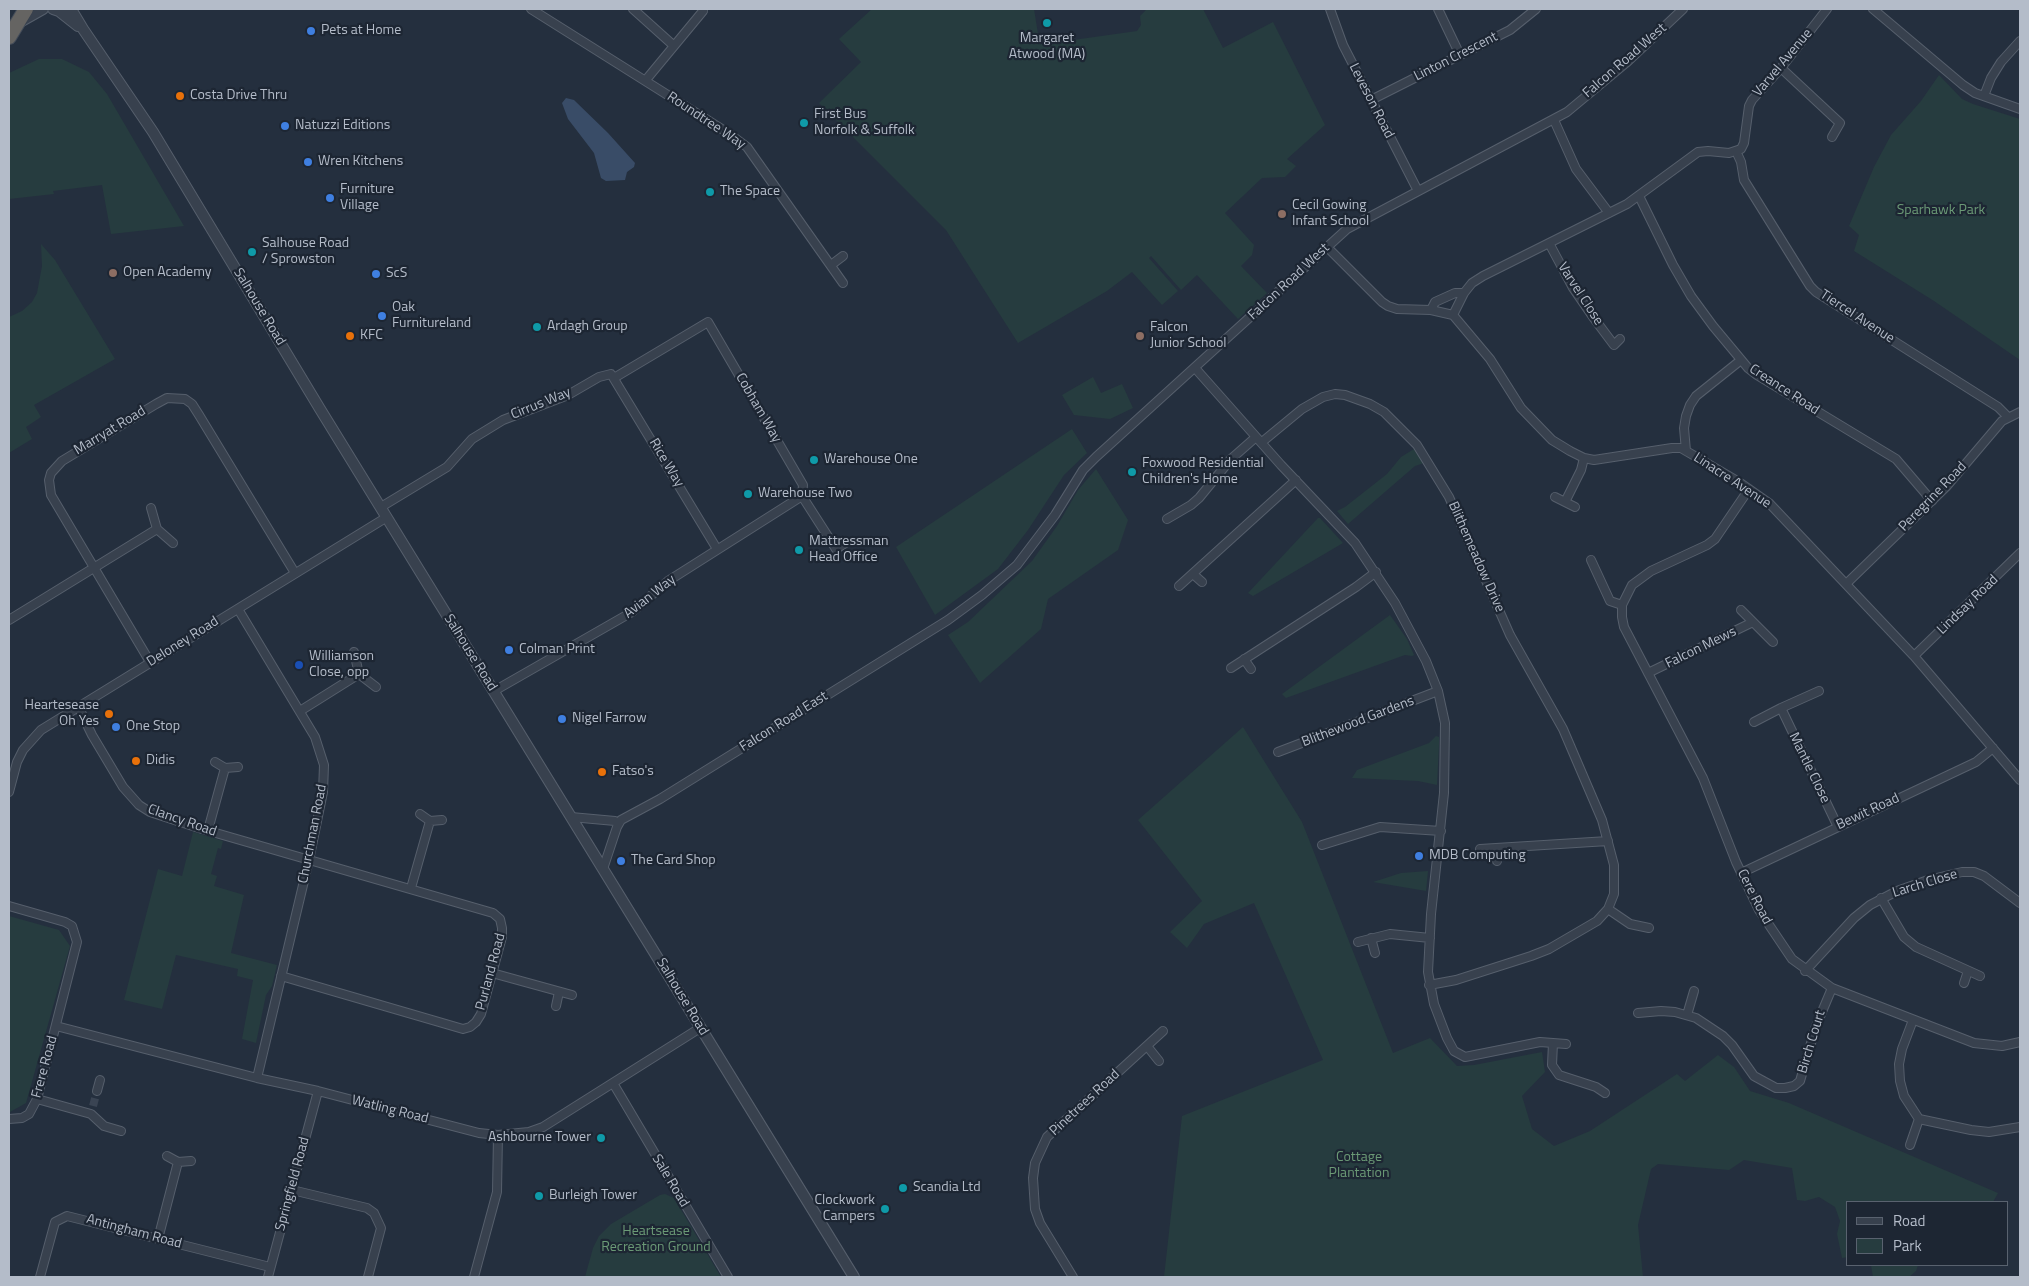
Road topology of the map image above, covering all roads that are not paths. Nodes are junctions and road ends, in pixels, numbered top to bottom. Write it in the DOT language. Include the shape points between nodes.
graph roads {
  1 [pos="26,9"];
  2 [pos="42,9"];
  3 [pos="53,9"];
  4 [pos="71,9"];
  5 [pos="531,9"];
  6 [pos="632,9"];
  7 [pos="1330,9"];
  8 [pos="1438,9"];
  9 [pos="1536,9"];
  10 [pos="1683,9"];
  11 [pos="1827,9"];
  12 [pos="1873,9"];
  13 [pos="703,11"];
  14 [pos="17,24"];
  15 [pos="83,29"];
  16 [pos="9,37"];
  17 [pos="2020,41"];
  18 [pos="673,45"];
  19 [pos="1460,55"];
  20 [pos="1781,68"];
  21 [pos="644,81"];
  22 [pos="1984,96"];
  23 [pos="1371,100"];
  24 [pos="2020,109"];
  25 [pos="1554,120"];
  26 [pos="1832,137"];
  27 [pos="1736,151"];
  28 [pos="1418,191"];
  29 [pos="1639,196"];
  30 [pos="1609,212"];
  31 [pos="1548,243"];
  32 [pos="1327,247"];
  33 [pos="843,256"];
  34 [pos="830,265"];
  35 [pos="843,283"];
  36 [pos="1464,293"];
  37 [pos="1431,310"];
  38 [pos="1453,315"];
  39 [pos="708,322"];
  40 [pos="1620,339"];
  41 [pos="1614,345"];
  42 [pos="1607,351"];
  43 [pos="1741,360"];
  44 [pos="1194,368"];
  45 [pos="614,378"];
  46 [pos="2020,412"];
  47 [pos="2008,417"];
  48 [pos="1259,440"];
  49 [pos="1686,451"];
  50 [pos="1584,458"];
  51 [pos="1296,480"];
  52 [pos="1749,489"];
  53 [pos="802,496"];
  54 [pos="1555,497"];
  55 [pos="1932,501"];
  56 [pos="1565,502"];
  57 [pos="381,507"];
  58 [pos="1575,507"];
  59 [pos="152,508"];
  60 [pos="387,517"];
  61 [pos="1167,519"];
  62 [pos="157,529"];
  63 [pos="846,542"];
  64 [pos="173,543"];
  65 [pos="717,549"];
  66 [pos="2020,553"];
  67 [pos="1591,560"];
  68 [pos="93,568"];
  69 [pos="1376,572"];
  70 [pos="295,573"];
  71 [pos="1193,574"];
  72 [pos="1202,582"];
  73 [pos="1846,584"];
  74 [pos="1179,586"];
  75 [pos="1622,605"];
  76 [pos="238,609"];
  77 [pos="1741,610"];
  78 [pos="9,620"];
  79 [pos="948,620"];
  80 [pos="1753,622"];
  81 [pos="1773,642"];
  82 [pos="354,652"];
  83 [pos="1914,656"];
  84 [pos="1244,659"];
  85 [pos="150,662"];
  86 [pos="1230,668"];
  87 [pos="1251,669"];
  88 [pos="1648,673"];
  89 [pos="359,674"];
  90 [pos="376,686"];
  91 [pos="1819,690"];
  92 [pos="494,691"];
  93 [pos="1438,692"];
  94 [pos="78,706"];
  95 [pos="1781,708"];
  96 [pos="300,711"];
  97 [pos="1754,722"];
  98 [pos="1993,748"];
  99 [pos="1278,752"];
  100 [pos="216,762"];
  101 [pos="238,767"];
  102 [pos="225,768"];
  103 [pos="2020,780"];
  104 [pos="9,792"];
  105 [pos="420,814"];
  106 [pos="571,817"];
  107 [pos="442,820"];
  108 [pos="430,821"];
  109 [pos="619,823"];
  110 [pos="1838,827"];
  111 [pos="208,830"];
  112 [pos="1441,831"];
  113 [pos="1608,842"];
  114 [pos="1322,845"];
  115 [pos="1496,848"];
  116 [pos="1480,849"];
  117 [pos="309,860"];
  118 [pos="1497,861"];
  119 [pos="604,869"];
  120 [pos="1741,873"];
  121 [pos="411,888"];
  122 [pos="1881,898"];
  123 [pos="2020,903"];
  124 [pos="9,906"];
  125 [pos="1608,909"];
  126 [pos="1650,928"];
  127 [pos="1371,938"];
  128 [pos="1430,938"];
  129 [pos="1358,942"];
  130 [pos="1376,953"];
  131 [pos="1805,971"];
  132 [pos="1968,971"];
  133 [pos="492,973"];
  134 [pos="281,976"];
  135 [pos="1980,976"];
  136 [pos="1964,983"];
  137 [pos="1429,985"];
  138 [pos="1832,988"];
  139 [pos="560,992"];
  140 [pos="1694,992"];
  141 [pos="572,995"];
  142 [pos="556,1006"];
  143 [pos="1638,1013"];
  144 [pos="1688,1015"];
  145 [pos="1913,1020"];
  146 [pos="56,1026"];
  147 [pos="700,1028"];
  148 [pos="1163,1031"];
  149 [pos="2020,1042"];
  150 [pos="1553,1043"];
  151 [pos="1566,1044"];
  152 [pos="1147,1046"];
  153 [pos="1159,1061"];
  154 [pos="257,1078"];
  155 [pos="100,1080"];
  156 [pos="613,1083"];
  157 [pos="97,1091"];
  158 [pos="318,1091"];
  159 [pos="1605,1093"];
  160 [pos="37,1099"];
  161 [pos="9,1119"];
  162 [pos="1919,1119"];
  163 [pos="2020,1127"];
  164 [pos="121,1131"];
  165 [pos="498,1136"];
  166 [pos="1910,1145"];
  167 [pos="167,1156"];
  168 [pos="191,1161"];
  169 [pos="178,1162"];
  170 [pos="292,1190"];
  171 [pos="158,1239"];
  172 [pos="270,1267"];
  173 [pos="40,1277"];
  174 [pos="268,1277"];
  175 [pos="368,1277"];
  176 [pos="474,1277"];
  177 [pos="728,1277"];
  178 [pos="854,1277"];
  179 [pos="1073,1277"];
  1 -- 14 [label="highway"];
  2 -- 14 [label="street"];
  3 -- 15 [label="street, Salhouse Road"];
  4 -- 15 [label="street, Salhouse Road"];
  5 -- 21 [label="street, Roundtree Way"];
  6 -- 18 [label="street"];
  7 -- 23 [label="street, Leveson Road" via="1342,45"];
  8 -- 19 [label="street"];
  9 -- 19 [label="street, Linton Crescent" via="1510,30"];
  10 -- 25 [label="street, Falcon Road West" via="1626,63"];
  11 -- 20 [label="street, Varvel Avenue"];
  12 -- 22 [label="street" via="1963,85"];
  13 -- 18 [label="street"];
  14 -- 16 [label="highway"];
  15 -- 57 [label="street, Salhouse Road" via="154,132"];
  17 -- 22 [label="street" via="2001,62"];
  18 -- 21 [label="street"];
  19 -- 23 [label="street, Linton Crescent"];
  20 -- 26 [label="street" via="1842,121"];
  20 -- 27 [label="street, Varvel Avenue" via="1752,100 1744,143"];
  21 -- 34 [label="street, Roundtree Way" via="747,147"];
  22 -- 24 [label="street"];
  23 -- 28 [label="street, Leveson Road"];
  25 -- 28 [label="street, Falcon Road West"];
  25 -- 30 [label="street" via="1576,168"];
  27 -- 29 [label="street" via="1698,152"];
  27 -- 47 [label="street, Tiercel Avenue" via="1744,180 1810,286 1998,407"];
  28 -- 32 [label="street, Falcon Road West" via="1347,229"];
  29 -- 30 [label="street"];
  29 -- 43 [label="street, Creance Road" via="1691,296"];
  30 -- 31 [label="street"];
  31 -- 36 [label="street" via="1483,276"];
  31 -- 41 [label="street, Varvel Close" via="1573,288"];
  32 -- 37 [label="street" via="1382,302 1397,308"];
  32 -- 44 [label="street, Falcon Road West"];
  33 -- 34 [label="street"];
  34 -- 35 [label="street, Roundtree Way"];
  36 -- 37 [label="street" via="1455,293 1435,302"];
  36 -- 38 [label="street"];
  37 -- 38 [label="street"];
  38 -- 50 [label="street, Linacre Avenue" via="1490,359 1521,408 1552,440"];
  39 -- 45 [label="street, Cirrus Way"];
  39 -- 53 [label="street, Cobham Way" via="803,485"];
  40 -- 41 [label="street"];
  41 -- 42 [label="street"];
  43 -- 49 [label="street" via="1696,396 1690,405 1684,428"];
  43 -- 55 [label="street, Creance Road" via="1756,375 1901,463"];
  44 -- 48 [label="street"];
  44 -- 79 [label="street, Falcon Road West" via="1083,470 1018,565"];
  45 -- 57 [label="street, Cirrus Way" via="612,374 599,377 568,395 503,420 472,439 447,467"];
  45 -- 65 [label="street, Rice Way"];
  46 -- 47 [label="street, Peregrine Road"];
  47 -- 55 [label="street, Peregrine Road"];
  48 -- 51 [label="street"];
  48 -- 61 [label="street, Blithemeadow Drive" via="1232,459 1191,505"];
  48 -- 113 [label="street, Blithemeadow Drive" via="1302,409 1334,394 1345,395 1384,412 1417,445 1449,497 1510,634 1563,729 1588,784"];
  49 -- 50 [label="street, Linacre Avenue" via="1672,448 1608,459"];
  49 -- 52 [label="street, Linacre Avenue"];
  50 -- 56 [label="street"];
  51 -- 69 [label="street" via="1355,543"];
  51 -- 71 [label="street"];
  52 -- 73 [label="street, Linacre Avenue" via="1769,503"];
  52 -- 75 [label="street" via="1715,539 1641,577 1632,585"];
  53 -- 63 [label="street, Cobham Way" via="836,549"];
  53 -- 65 [label="street, Avian Way"];
  54 -- 56 [label="street"];
  55 -- 73 [label="street, Peregrine Road"];
  56 -- 58 [label="street"];
  57 -- 60 [label="street, Salhouse Road"];
  59 -- 62 [label="street"];
  60 -- 70 [label="street, Deloney Road"];
  60 -- 92 [label="street, Salhouse Road"];
  62 -- 64 [label="street"];
  62 -- 68 [label="street"];
  65 -- 92 [label="street, Avian Way" via="668,581 632,612"];
  66 -- 83 [label="street, Lindsay Road"];
  67 -- 75 [label="street" via="1610,601"];
  68 -- 70 [label="street, Marryat Road" via="51,495 51,473 62,461 156,404 176,397 192,404"];
  68 -- 78 [label="street"];
  68 -- 85 [label="street, Marryat Road"];
  69 -- 84 [label="street"];
  69 -- 93 [label="street" via="1426,661"];
  70 -- 76 [label="street, Deloney Road"];
  71 -- 72 [label="street"];
  71 -- 74 [label="street"];
  73 -- 83 [label="street, Linacre Avenue"];
  75 -- 88 [label="street, Cere Road" via="1624,627"];
  76 -- 85 [label="street, Deloney Road"];
  76 -- 96 [label="street, Churchman Road"];
  77 -- 80 [label="street, Falcon Mews"];
  79 -- 109 [label="street, Falcon Road East"];
  80 -- 81 [label="street, Falcon Mews"];
  80 -- 88 [label="street, Falcon Mews"];
  82 -- 89 [label="street"];
  83 -- 98 [label="street, Linacre Avenue"];
  84 -- 86 [label="street"];
  84 -- 87 [label="street"];
  85 -- 94 [label="street, Deloney Road"];
  88 -- 120 [label="street, Cere Road" via="1703,778"];
  89 -- 90 [label="street"];
  89 -- 96 [label="street"];
  91 -- 95 [label="street"];
  92 -- 106 [label="street, Salhouse Road"];
  93 -- 99 [label="street, Blithewood Gardens"];
  93 -- 112 [label="street" via="1445,723"];
  94 -- 104 [label="street, Deloney Road" via="29,741 17,762"];
  94 -- 111 [label="street, Clancy Road" via="109,766 139,805 162,817"];
  95 -- 97 [label="street"];
  95 -- 110 [label="street, Mantle Close"];
  96 -- 117 [label="street, Churchman Road" via="316,737 324,765 323,792"];
  98 -- 103 [label="street, Linacre Avenue"];
  98 -- 110 [label="street, Bewit Road" via="1976,762"];
  100 -- 102 [label="street"];
  101 -- 102 [label="street"];
  102 -- 111 [label="street"];
  105 -- 108 [label="street"];
  106 -- 109 [label="street"];
  106 -- 119 [label="street, Salhouse Road"];
  107 -- 108 [label="street"];
  108 -- 121 [label="street"];
  109 -- 119 [label="street"];
  110 -- 120 [label="street, Bewit Road"];
  111 -- 117 [label="street, Clancy Road"];
  112 -- 114 [label="street" via="1386,826"];
  112 -- 128 [label="street"];
  113 -- 115 [label="street"];
  113 -- 125 [label="street, Blithemeadow Drive" via="1614,875 1614,894"];
  115 -- 116 [label="street"];
  115 -- 118 [label="street"];
  117 -- 121 [label="street, Purland Road"];
  117 -- 134 [label="street, Churchman Road"];
  119 -- 147 [label="street, Salhouse Road"];
  120 -- 131 [label="street, Cere Road" via="1772,932"];
  121 -- 133 [label="street, Purland Road" via="494,913 500,919 502,937"];
  122 -- 123 [label="street, Larch Close" via="1928,880 1974,872"];
  122 -- 131 [label="street, Larch Close" via="1854,918"];
  122 -- 132 [label="street, Larch Close" via="1904,937 1916,948"];
  124 -- 146 [label="street, Frere Road" via="65,922 76,934 76,951"];
  125 -- 126 [label="street" via="1630,924"];
  125 -- 137 [label="street" via="1597,921 1549,949 1456,980"];
  127 -- 128 [label="street" via="1390,934"];
  127 -- 129 [label="street"];
  127 -- 130 [label="street"];
  128 -- 137 [label="street"];
  131 -- 138 [label="street, Cere Road"];
  132 -- 135 [label="street, Larch Close"];
  132 -- 136 [label="street"];
  133 -- 134 [label="street, Purland Road" via="481,1014 476,1022 462,1029"];
  133 -- 139 [label="street"];
  134 -- 154 [label="street, Churchman Road"];
  137 -- 150 [label="street" via="1440,1025 1459,1054 1472,1056 1540,1042"];
  138 -- 144 [label="street, Birch Court" via="1816,1026 1800,1081 1785,1088 1776,1088 1754,1076 1723,1036"];
  138 -- 145 [label="street, Cere Road"];
  139 -- 141 [label="street"];
  139 -- 142 [label="street"];
  140 -- 144 [label="street"];
  143 -- 144 [label="street" via="1661,1011"];
  145 -- 149 [label="street, Cere Road" via="1981,1045 2002,1046"];
  145 -- 162 [label="street" via="1902,1049 1900,1081 1904,1096"];
  146 -- 154 [label="street, Watling Road"];
  146 -- 160 [label="street, Frere Road"];
  147 -- 156 [label="street, Watling Road"];
  147 -- 178 [label="street, Salhouse Road"];
  148 -- 152 [label="street, Pinetrees Road"];
  150 -- 151 [label="street"];
  150 -- 159 [label="street" via="1552,1064 1559,1075"];
  152 -- 153 [label="street"];
  152 -- 179 [label="street, Pinetrees Road" via="1047,1137 1035,1163 1035,1209"];
  154 -- 158 [label="street, Watling Road"];
  155 -- 157 [label="street"];
  156 -- 165 [label="street, Watling Road" via="543,1127"];
  156 -- 177 [label="street, Sale Road"];
  158 -- 165 [label="street, Watling Road"];
  158 -- 170 [label="street, Springfield Road"];
  160 -- 161 [label="street, Frere Road" via="33,1109 22,1118"];
  160 -- 164 [label="street" via="92,1110 104,1126"];
  162 -- 163 [label="street" via="1989,1132"];
  162 -- 166 [label="street"];
  165 -- 176 [label="street" via="497,1192"];
  167 -- 169 [label="street"];
  168 -- 169 [label="street"];
  169 -- 171 [label="street"];
  170 -- 172 [label="street, Springfield Road"];
  170 -- 175 [label="street" via="367,1208 374,1213 381,1228"];
  171 -- 172 [label="street, Antingham Road"];
  171 -- 173 [label="street, Antingham Road" via="74,1217 60,1218 52,1230"];
  172 -- 174 [label="street, Springfield Road"];
}
